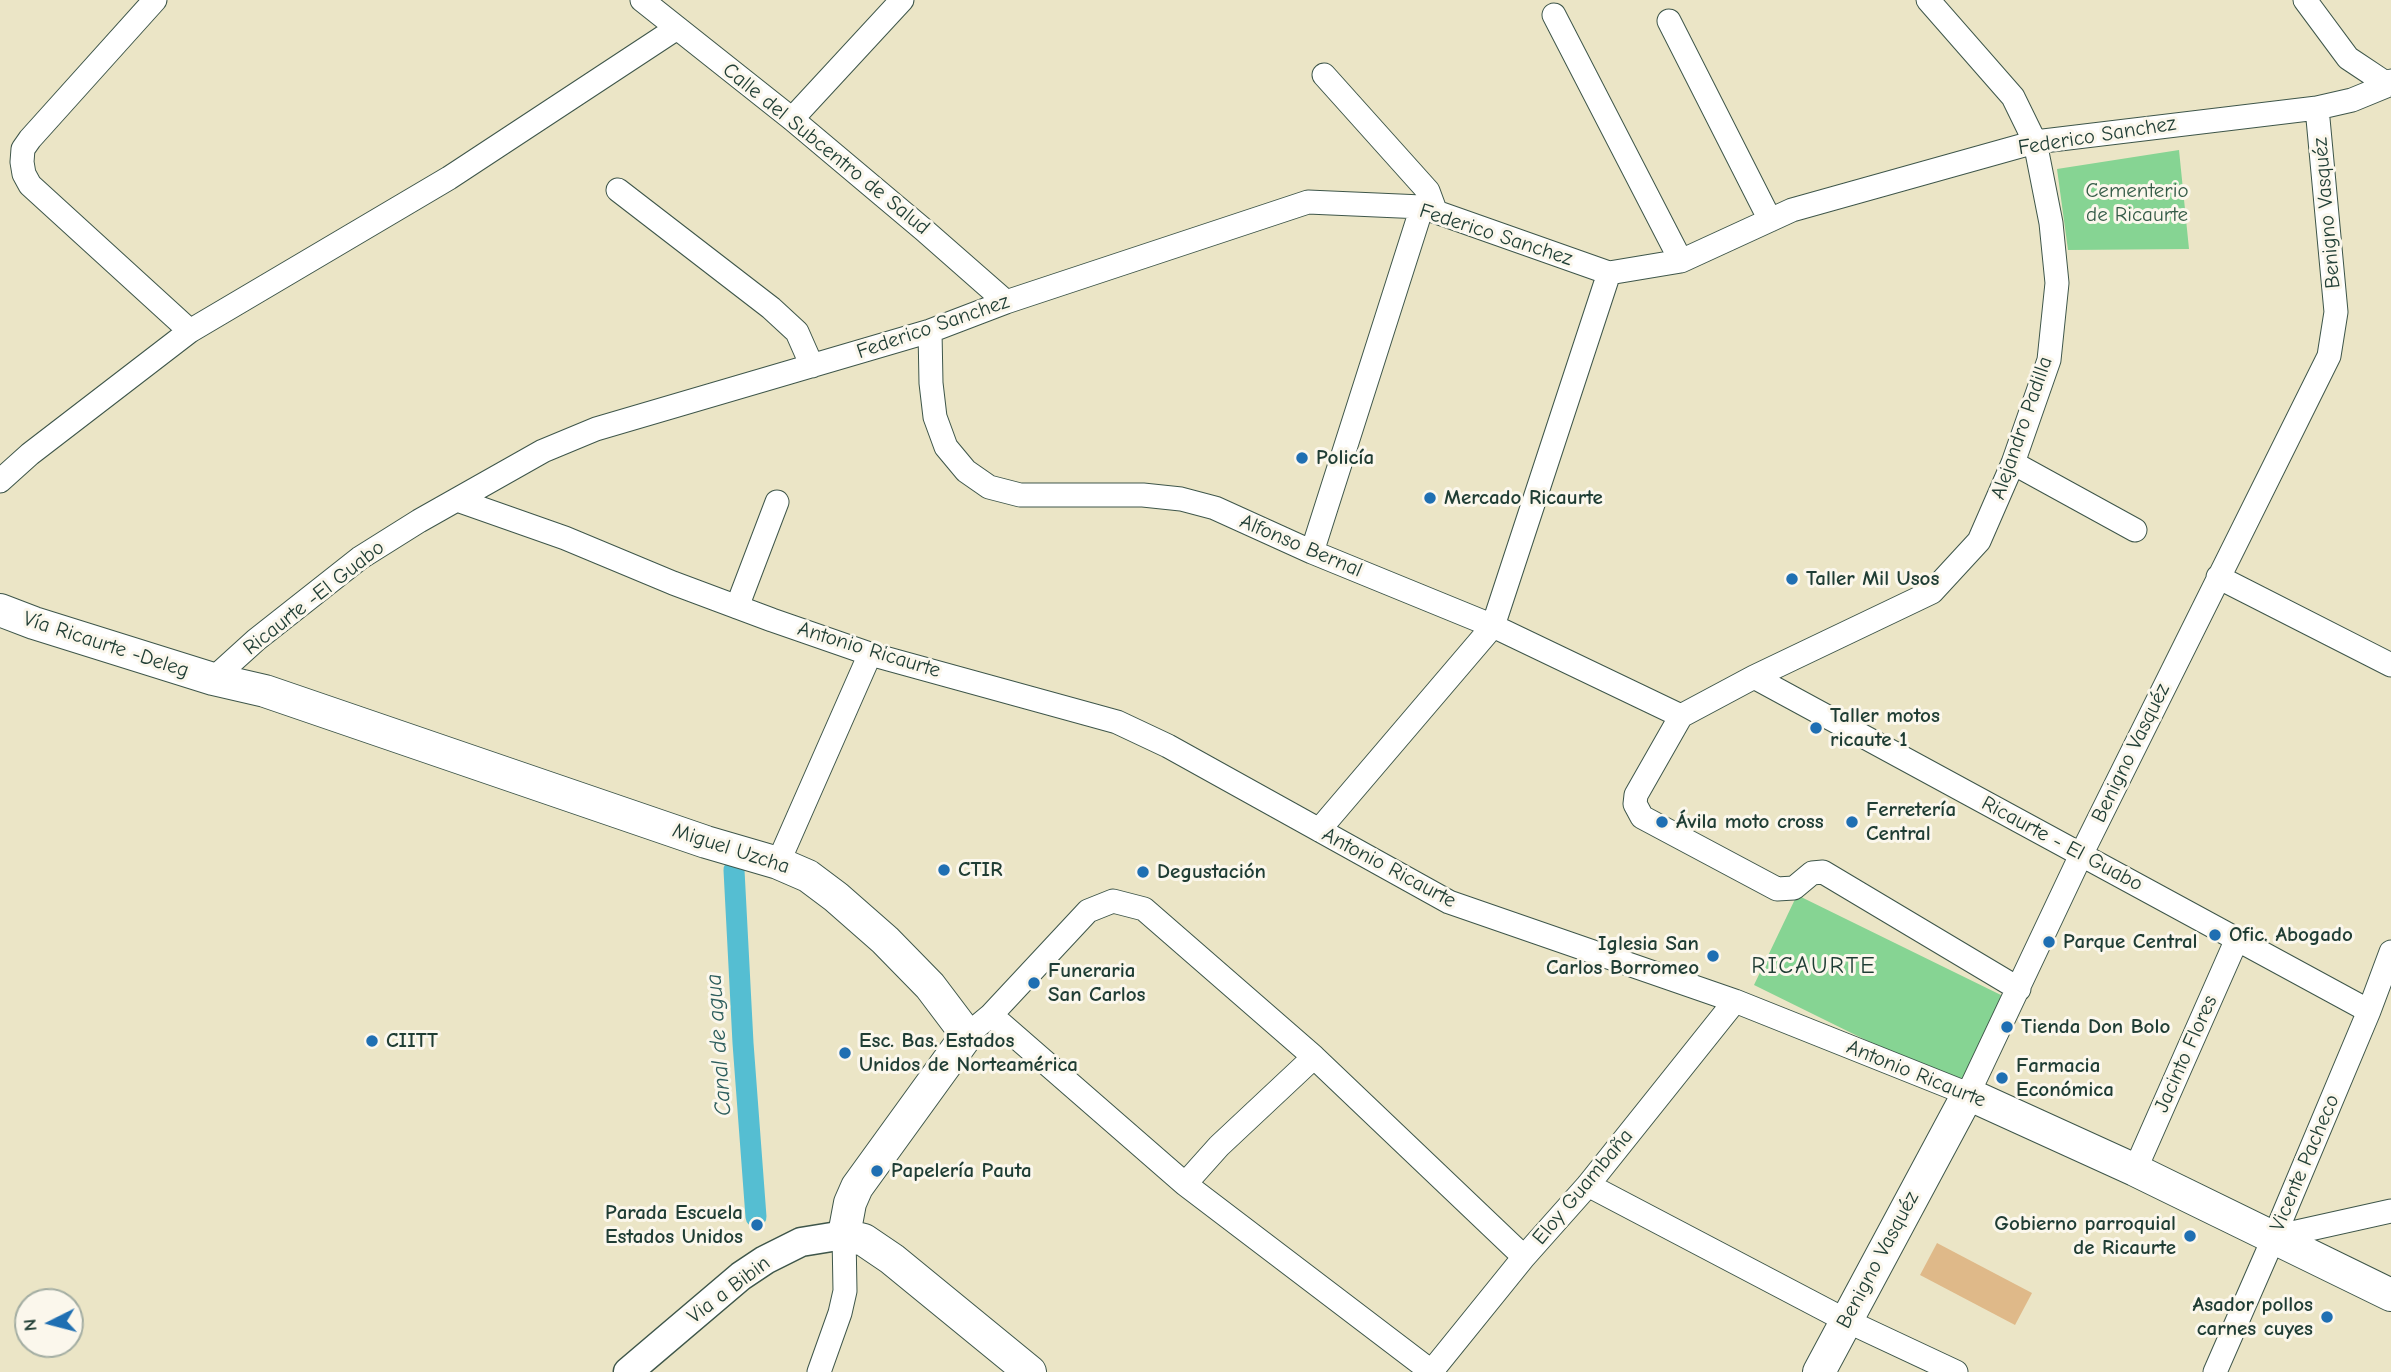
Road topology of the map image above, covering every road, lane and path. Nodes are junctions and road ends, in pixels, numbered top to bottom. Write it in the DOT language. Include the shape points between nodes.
graph roads {
  1 [pos="155,0"];
  2 [pos="642,0"];
  3 [pos="902,0"];
  4 [pos="1928,0"];
  5 [pos="2305,0"];
  6 [pos="1554,15"];
  7 [pos="1669,21"];
  8 [pos="677,28"];
  9 [pos="1324,75"];
  10 [pos="2390,83"];
  11 [pos="2318,108"];
  12 [pos="792,119"];
  13 [pos="2035,142"];
  14 [pos="618,190"];
  15 [pos="1429,209"];
  16 [pos="1770,220"];
  17 [pos="1681,261"];
  18 [pos="1609,274"];
  19 [pos="1006,302"];
  20 [pos="190,331"];
  21 [pos="930,331"];
  22 [pos="811,366"];
  23 [pos="2013,463"];
  24 [pos="0,481"];
  25 [pos="457,500"];
  26 [pos="777,502"];
  27 [pos="419,521"];
  28 [pos="2135,530"];
  29 [pos="1312,552"];
  30 [pos="2218,577"];
  31 [pos="737,607"];
  32 [pos="0,610"];
  33 [pos="1493,626"];
  34 [pos="870,654"];
  35 [pos="2391,665"];
  36 [pos="1754,677"];
  37 [pos="213,679"];
  38 [pos="1681,716"];
  39 [pos="1319,830"];
  40 [pos="2081,855"];
  41 [pos="778,863"];
  42 [pos="2237,939"];
  43 [pos="2389,961"];
  44 [pos="2019,989"];
  45 [pos="1735,1001"];
  46 [pos="2369,1011"];
  47 [pos="991,1015"];
  48 [pos="967,1035"];
  49 [pos="1314,1057"];
  50 [pos="1968,1094"];
  51 [pos="2135,1170"];
  52 [pos="1185,1184"];
  53 [pos="1588,1185"];
  54 [pos="2391,1211"];
  55 [pos="844,1235"];
  56 [pos="2274,1237"];
  57 [pos="1524,1257"];
  58 [pos="2391,1295"];
  59 [pos="1845,1320"];
  60 [pos="628,1372"];
  61 [pos="818,1372"];
  62 [pos="1030,1372"];
  63 [pos="1432,1372"];
  64 [pos="1819,1372"];
  65 [pos="1956,1372"];
  66 [pos="2215,1372"];
  1 -- 20 [label="street" via="30,139 22,162 30,185"];
  2 -- 8 [label="street, Calle del Subcentro de Salud"];
  3 -- 12 [label="street"];
  4 -- 13 [label="street, Alejandro Padilla" via="2013,97"];
  5 -- 10 [label="street" via="2348,58"];
  6 -- 17 [label="street"];
  7 -- 16 [label="street"];
  8 -- 12 [label="street, Calle del Subcentro de Salud"];
  8 -- 20 [label="street" via="449,178"];
  9 -- 15 [label="street" via="1428,191"];
  10 -- 11 [label="street, Federico Sanchez" via="2352,100"];
  11 -- 13 [label="street, Federico Sanchez"];
  11 -- 30 [label="street, Benigno Vasquéz" via="2334,279 2334,335 2316,384"];
  12 -- 19 [label="street, Calle del Subcentro de Salud"];
  13 -- 16 [label="street, Federico Sanchez"];
  13 -- 23 [label="street, Alejandro Padilla" via="2057,283 2049,360"];
  14 -- 22 [label="street" via="771,308 797,332"];
  15 -- 18 [label="street, Federico Sanchez"];
  15 -- 19 [label="street, Federico Sanchez" via="1308,202"];
  15 -- 29 [label="street"];
  16 -- 17 [label="street, Federico Sanchez"];
  17 -- 18 [label="street, Federico Sanchez"];
  18 -- 33 [label="street"];
  19 -- 21 [label="street, Federico Sanchez"];
  20 -- 24 [label="street"];
  21 -- 22 [label="street, Federico Sanchez"];
  21 -- 29 [label="street, Alfonso Bernal" via="935,417 946,447 966,471 989,487 1020,495 1181,499 1215,508"];
  22 -- 25 [label="street, Federico Sanchez" via="596,429 543,451"];
  23 -- 28 [label="street"];
  23 -- 36 [label="street, Alejandro Padilla" via="1979,541 1932,592"];
  25 -- 27 [label="street, Federico Sanchez"];
  25 -- 31 [label="street, Antonio Ricaurte"];
  26 -- 31 [label="street"];
  27 -- 37 [label="street, Ricaurte -El Guabo" via="360,558"];
  29 -- 33 [label="street, Alfonso Bernal"];
  30 -- 35 [label="street"];
  30 -- 40 [label="street, Benigno Vasquéz"];
  31 -- 34 [label="street, Antonio Ricaurte"];
  32 -- 37 [label="main road, Vía Ricaurte -Deleg"];
  33 -- 38 [label="street, Alfonso Bernal"];
  33 -- 39 [label="street"];
  34 -- 39 [label="street, Antonio Ricaurte" via="1117,722"];
  34 -- 41 [label="street"];
  36 -- 38 [label="street"];
  36 -- 40 [label="street, Ricaurte - El Guabo"];
  37 -- 41 [label="main road, Miguel Uzcha" via="265,691"];
  38 -- 44 [label="street" via="1636,795 1642,817 1777,889 1786,891 1812,873 1823,872"];
  39 -- 45 [label="street, Antonio Ricaurte" via="1449,902"];
  40 -- 42 [label="street, Ricaurte - El Guabo"];
  40 -- 44 [label="street, Benigno Vasquéz"];
  41 -- 48 [label="main road, Miguel Uzcha" via="808,876 868,925 930,986"];
  42 -- 46 [label="street, Ricaurte - El Guabo"];
  42 -- 51 [label="street, Jacinto Flores"];
  43 -- 46 [label="street, Vicente Pacheco"];
  44 -- 50 [label="street, Benigno Vasquéz"];
  45 -- 50 [label="street, Antonio Ricaurte"];
  45 -- 53 [label="street, Eloy Guambaña"];
  46 -- 56 [label="street, Vicente Pacheco"];
  47 -- 48 [label="street"];
  47 -- 49 [label="street" via="1088,911 1113,901 1144,909"];
  47 -- 52 [label="street"];
  48 -- 55 [label="main road" via="857,1187"];
  49 -- 52 [label="street"];
  49 -- 57 [label="street"];
  50 -- 51 [label="main road, Antonio Ricaurte"];
  50 -- 59 [label="main road, Benigno Vasquéz"];
  51 -- 56 [label="main road, Antonio Ricaurte"];
  52 -- 63 [label="street"];
  53 -- 57 [label="street, Eloy Guambaña"];
  53 -- 59 [label="street"];
  54 -- 56 [label="street"];
  55 -- 60 [label="street, Via a Bibin" via="801,1242 765,1260"];
  55 -- 61 [label="street" via="845,1292"];
  55 -- 62 [label="main road" via="864,1240 892,1259"];
  56 -- 58 [label="main road, Antonio Ricaurte"];
  56 -- 66 [label="street, Vicente Pacheco"];
  57 -- 63 [label="street, Eloy Guambaña"];
  59 -- 64 [label="main road, Benigno Vasquéz"];
  59 -- 65 [label="street"];
}
